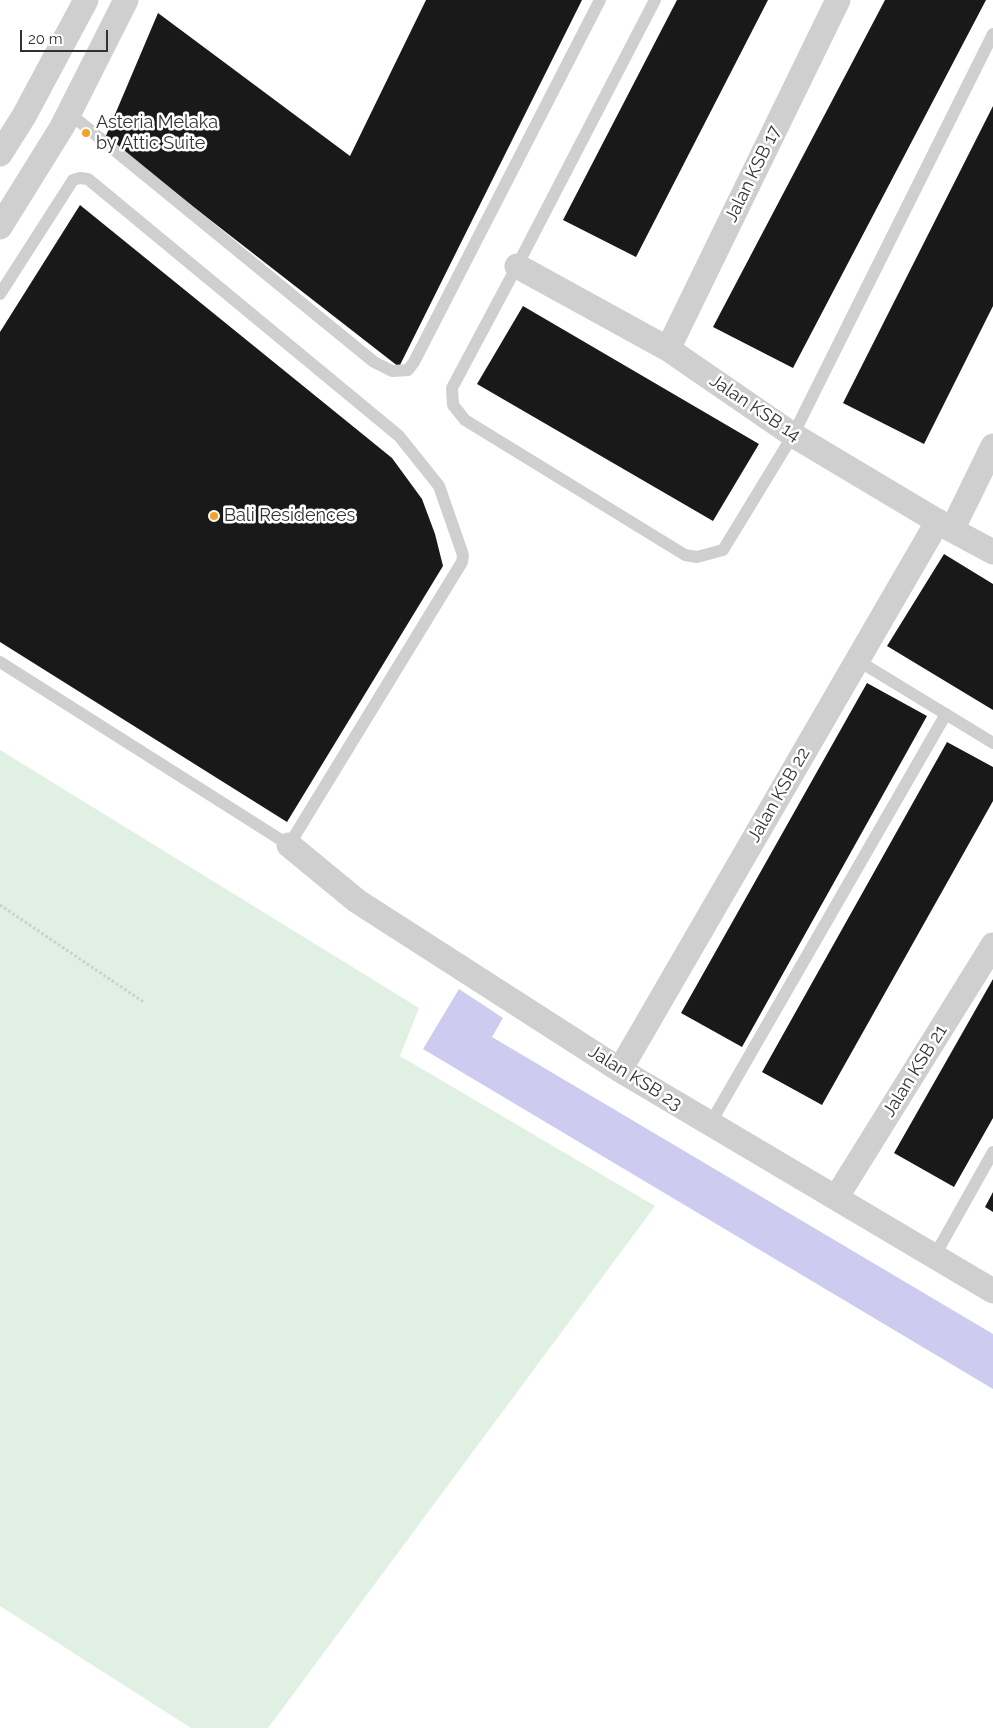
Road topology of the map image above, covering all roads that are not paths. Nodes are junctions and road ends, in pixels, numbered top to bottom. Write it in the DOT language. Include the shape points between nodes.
graph roads {
  1 [pos="126,0"];
  2 [pos="600,0"];
  3 [pos="655,0"];
  4 [pos="838,0"];
  5 [pos="84,1"];
  6 [pos="993,34"];
  7 [pos="69,113"];
  8 [pos="0,154"];
  9 [pos="0,227"];
  10 [pos="517,266"];
  11 [pos="5,276"];
  12 [pos="0,294"];
  13 [pos="668,349"];
  14 [pos="793,435"];
  15 [pos="993,446"];
  16 [pos="945,525"];
  17 [pos="993,552"];
  18 [pos="857,660"];
  19 [pos="0,662"];
  20 [pos="946,714"];
  21 [pos="993,742"];
  22 [pos="289,845"];
  23 [pos="993,945"];
  24 [pos="620,1070"];
  25 [pos="710,1124"];
  26 [pos="993,1152"];
  27 [pos="836,1198"];
  28 [pos="934,1256"];
  29 [pos="993,1291"];
  1 -- 7 [label="street"];
  2 -- 7 [label="lane" via="408,370 392,372 374,362"];
  3 -- 10 [label="lane"];
  4 -- 13 [label="street, Jalan KSB 17"];
  5 -- 8 [label="street" via="24,116"];
  6 -- 14 [label="lane"];
  7 -- 9 [label="street"];
  10 -- 13 [label="street, Jalan KSB 14"];
  10 -- 14 [label="lane" via="452,388 453,405 465,420 685,555 697,557 722,550"];
  11 -- 12 [label="lane"];
  11 -- 22 [label="lane" via="73,180 88,179 400,436 439,486 463,555 462,562"];
  13 -- 14 [label="street, Jalan KSB 14"];
  14 -- 16 [label="street, Jalan KSB 14"];
  15 -- 16 [label="street, Jalan KSB 22"];
  16 -- 17 [label="street, Jalan KSB 14"];
  16 -- 18 [label="street, Jalan KSB 22"];
  18 -- 20 [label="lane"];
  18 -- 24 [label="street, Jalan KSB 22"];
  19 -- 22 [label="lane"];
  20 -- 21 [label="lane"];
  20 -- 25 [label="lane"];
  22 -- 24 [label="street, Jalan KSB 23" via="358,901"];
  23 -- 27 [label="street, Jalan KSB 21"];
  24 -- 25 [label="street, Jalan KSB 23"];
  25 -- 27 [label="street, Jalan KSB 23"];
  26 -- 28 [label="lane"];
  27 -- 28 [label="street, Jalan KSB 23"];
  28 -- 29 [label="street, Jalan KSB 23"];
}
